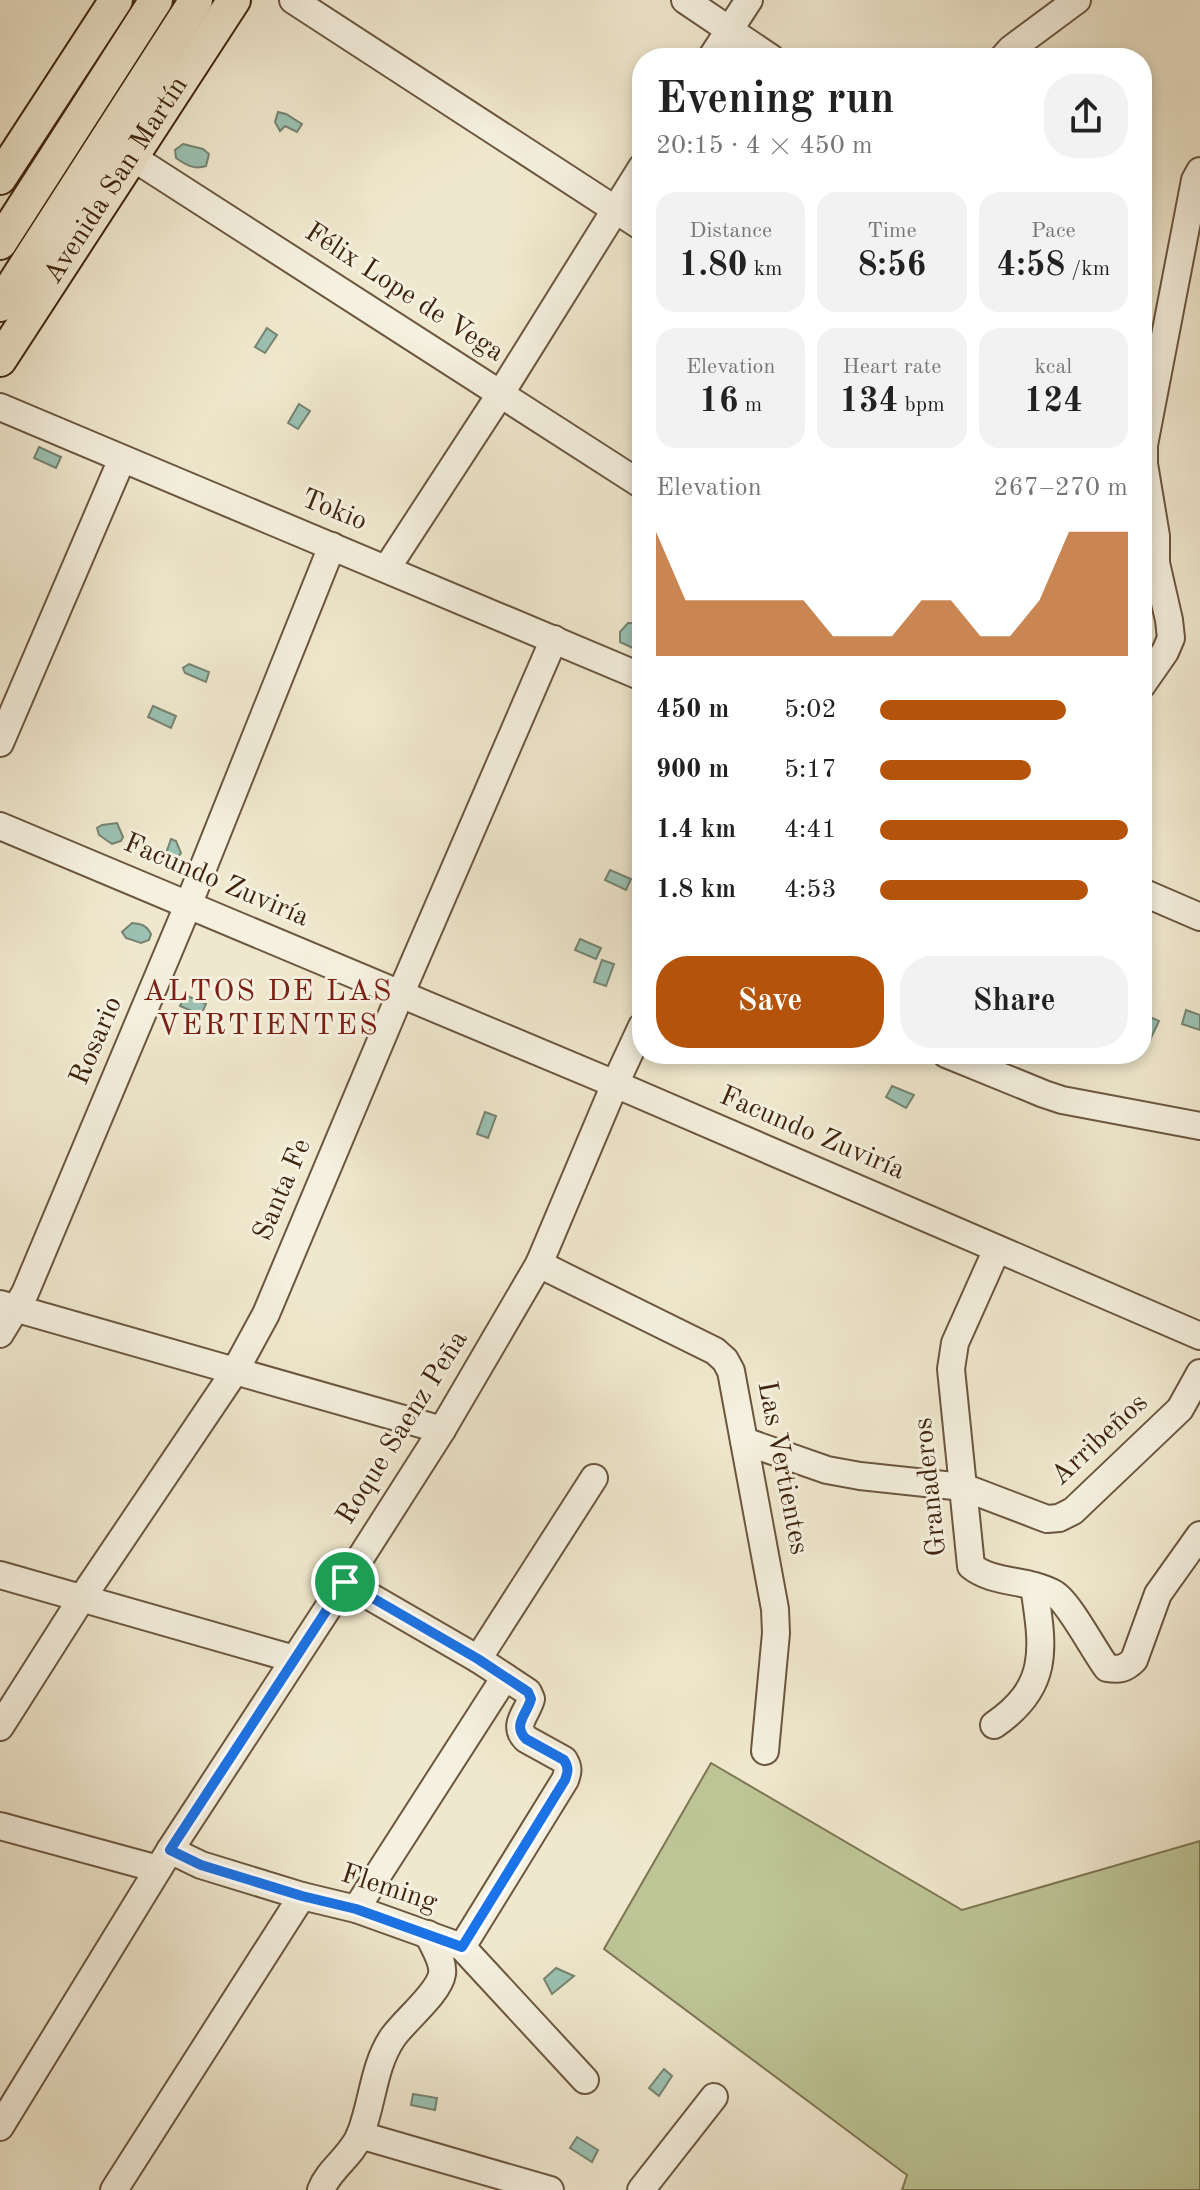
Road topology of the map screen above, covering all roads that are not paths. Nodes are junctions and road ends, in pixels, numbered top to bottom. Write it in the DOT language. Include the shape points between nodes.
graph roads {
  1 [pos="116,0"];
  2 [pos="196,0"];
  3 [pos="234,0"];
  4 [pos="293,0"];
  5 [pos="685,0"];
  6 [pos="749,0"];
  7 [pos="1077,0"];
  8 [pos="150,10"];
  9 [pos="729,29"];
  10 [pos="92,38"];
  11 [pos="717,48"];
  12 [pos="757,48"];
  13 [pos="1012,48"];
  14 [pos="110,152"];
  15 [pos="5,159"];
  16 [pos="48,167"];
  17 [pos="1200,171"];
  18 [pos="632,183"];
  19 [pos="615,209"];
  20 [pos="632,220"];
  21 [pos="0,243"];
  22 [pos="0,276"];
  23 [pos="0,305"];
  24 [pos="0,360"];
  25 [pos="501,393"];
  26 [pos="1152,403"];
  27 [pos="0,407"];
  28 [pos="122,459"];
  29 [pos="632,478"];
  30 [pos="1152,512"];
  31 [pos="332,546"];
  32 [pos="387,568"];
  33 [pos="554,639"];
  34 [pos="1152,671"];
  35 [pos="632,673"];
  36 [pos="0,743"];
  37 [pos="0,826"];
  38 [pos="1152,896"];
  39 [pos="189,903"];
  40 [pos="1200,917"];
  41 [pos="400,995"];
  42 [pos="632,1047"];
  43 [pos="970,1064"];
  44 [pos="615,1084"];
  45 [pos="1200,1126"];
  46 [pos="997,1249"];
  47 [pos="539,1264"];
  48 [pos="8,1306"];
  49 [pos="0,1334"];
  50 [pos="1200,1336"];
  51 [pos="235,1371"];
  52 [pos="1200,1373"];
  53 [pos="442,1430"];
  54 [pos="744,1441"];
  55 [pos="594,1478"];
  56 [pos="963,1487"];
  57 [pos="1200,1535"];
  58 [pos="0,1575"];
  59 [pos="345,1582"];
  60 [pos="1034,1586"];
  61 [pos="82,1598"];
  62 [pos="294,1659"];
  63 [pos="478,1659"];
  64 [pos="505,1677"];
  65 [pos="994,1725"];
  66 [pos="0,1727"];
  67 [pos="765,1751"];
  68 [pos="0,1826"];
  69 [pos="164,1859"];
  70 [pos="302,1896"];
  71 [pos="356,1909"];
  72 [pos="428,1934"];
  73 [pos="462,1947"];
  74 [pos="585,2080"];
  75 [pos="714,2097"];
  76 [pos="0,2127"];
  77 [pos="360,2135"];
  78 [pos="114,2190"];
  79 [pos="321,2190"];
  80 [pos="550,2190"];
  81 [pos="641,2190"];
  1 -- 10 [label="main road"];
  2 -- 14 [label="main road"];
  3 -- 14 [label="main road, Avenida San Martín"];
  4 -- 19 [label="street"];
  5 -- 9 [label="street"];
  6 -- 9 [label="street"];
  7 -- 13 [label="street"];
  8 -- 10 [label="main road"];
  8 -- 16 [label="main road"];
  9 -- 11 [label="street"];
  9 -- 12 [label="street"];
  10 -- 15 [label="main road"];
  14 -- 16 [label="main road" via="72,170"];
  14 -- 23 [label="main road"];
  14 -- 24 [label="main road, Avenida San Martín"];
  14 -- 25 [label="street, Félix Lope de Vega"];
  15 -- 16 [label="main road"];
  16 -- 21 [label="main road"];
  16 -- 22 [label="main road" via="56,175 56,187"];
  17 -- 26 [label="street"];
  18 -- 19 [label="street"];
  19 -- 20 [label="street"];
  19 -- 25 [label="street"];
  25 -- 29 [label="street, Félix Lope de Vega"];
  25 -- 32 [label="street"];
  27 -- 28 [label="street, Tokio"];
  28 -- 31 [label="street, Tokio"];
  28 -- 36 [label="street"];
  30 -- 34 [label="street" via="1171,638"];
  31 -- 32 [label="street, Tokio"];
  31 -- 39 [label="street, Rosario"];
  32 -- 33 [label="street, Tokio"];
  33 -- 35 [label="street, Tokio"];
  33 -- 41 [label="street, Santa Fe"];
  37 -- 39 [label="street, Facundo Zuviría"];
  38 -- 40 [label="street"];
  39 -- 41 [label="street, Facundo Zuviría"];
  39 -- 48 [label="street, Rosario" via="37,1264"];
  41 -- 44 [label="street, Facundo Zuviría"];
  41 -- 51 [label="street, Santa Fe" via="266,1314"];
  42 -- 44 [label="street, Roque Saenz Peña"];
  43 -- 45 [label="street" via="1062,1100"];
  44 -- 46 [label="street, Facundo Zuviría"];
  44 -- 47 [label="street, Roque Saenz Peña"];
  46 -- 50 [label="street, Facundo Zuviría"];
  46 -- 56 [label="street, Granaderos" via="952,1355"];
  47 -- 53 [label="street, Roque Saenz Peña"];
  47 -- 54 [label="street, Las Vertientes" via="715,1351 731,1371"];
  48 -- 49 [label="street, Rosario"];
  48 -- 51 [label="street"];
  51 -- 53 [label="street"];
  51 -- 61 [label="street, Santa Fe"];
  52 -- 56 [label="street, Arribeños" via="1180,1409 1073,1511 1059,1518 1047,1519"];
  53 -- 59 [label="street, Roque Saenz Peña"];
  54 -- 56 [label="street, Arribeños" via="827,1470"];
  54 -- 67 [label="street, Las Vertientes" via="775,1609"];
  55 -- 63 [label="street"];
  56 -- 60 [label="street, Granaderos" via="971,1566"];
  57 -- 60 [label="street, Granaderos" via="1158,1594 1127,1667 1107,1668 1064,1602"];
  58 -- 61 [label="street"];
  59 -- 62 [label="street, Roque Saenz Peña"];
  59 -- 63 [label="street"];
  60 -- 65 [label="street" via="1041,1656 1036,1677 1022,1702"];
  61 -- 62 [label="street"];
  61 -- 66 [label="street, Santa Fe"];
  62 -- 69 [label="street, Roque Saenz Peña"];
  63 -- 64 [label="street"];
  64 -- 71 [label="street"];
  64 -- 73 [label="street" via="531,1699 520,1720 521,1734 564,1760 568,1772"];
  68 -- 69 [label="street, Fleming"];
  69 -- 70 [label="street, Fleming"];
  69 -- 76 [label="street, Roque Saenz Peña"];
  70 -- 71 [label="street, Fleming"];
  70 -- 78 [label="street"];
  71 -- 72 [label="street, Fleming"];
  72 -- 73 [label="street, Fleming"];
  72 -- 77 [label="street" via="443,1972 439,1984 383,2055"];
  73 -- 74 [label="street, Fleming"];
  75 -- 81 [label="street"];
  77 -- 79 [label="street"];
  77 -- 80 [label="street"];
}
